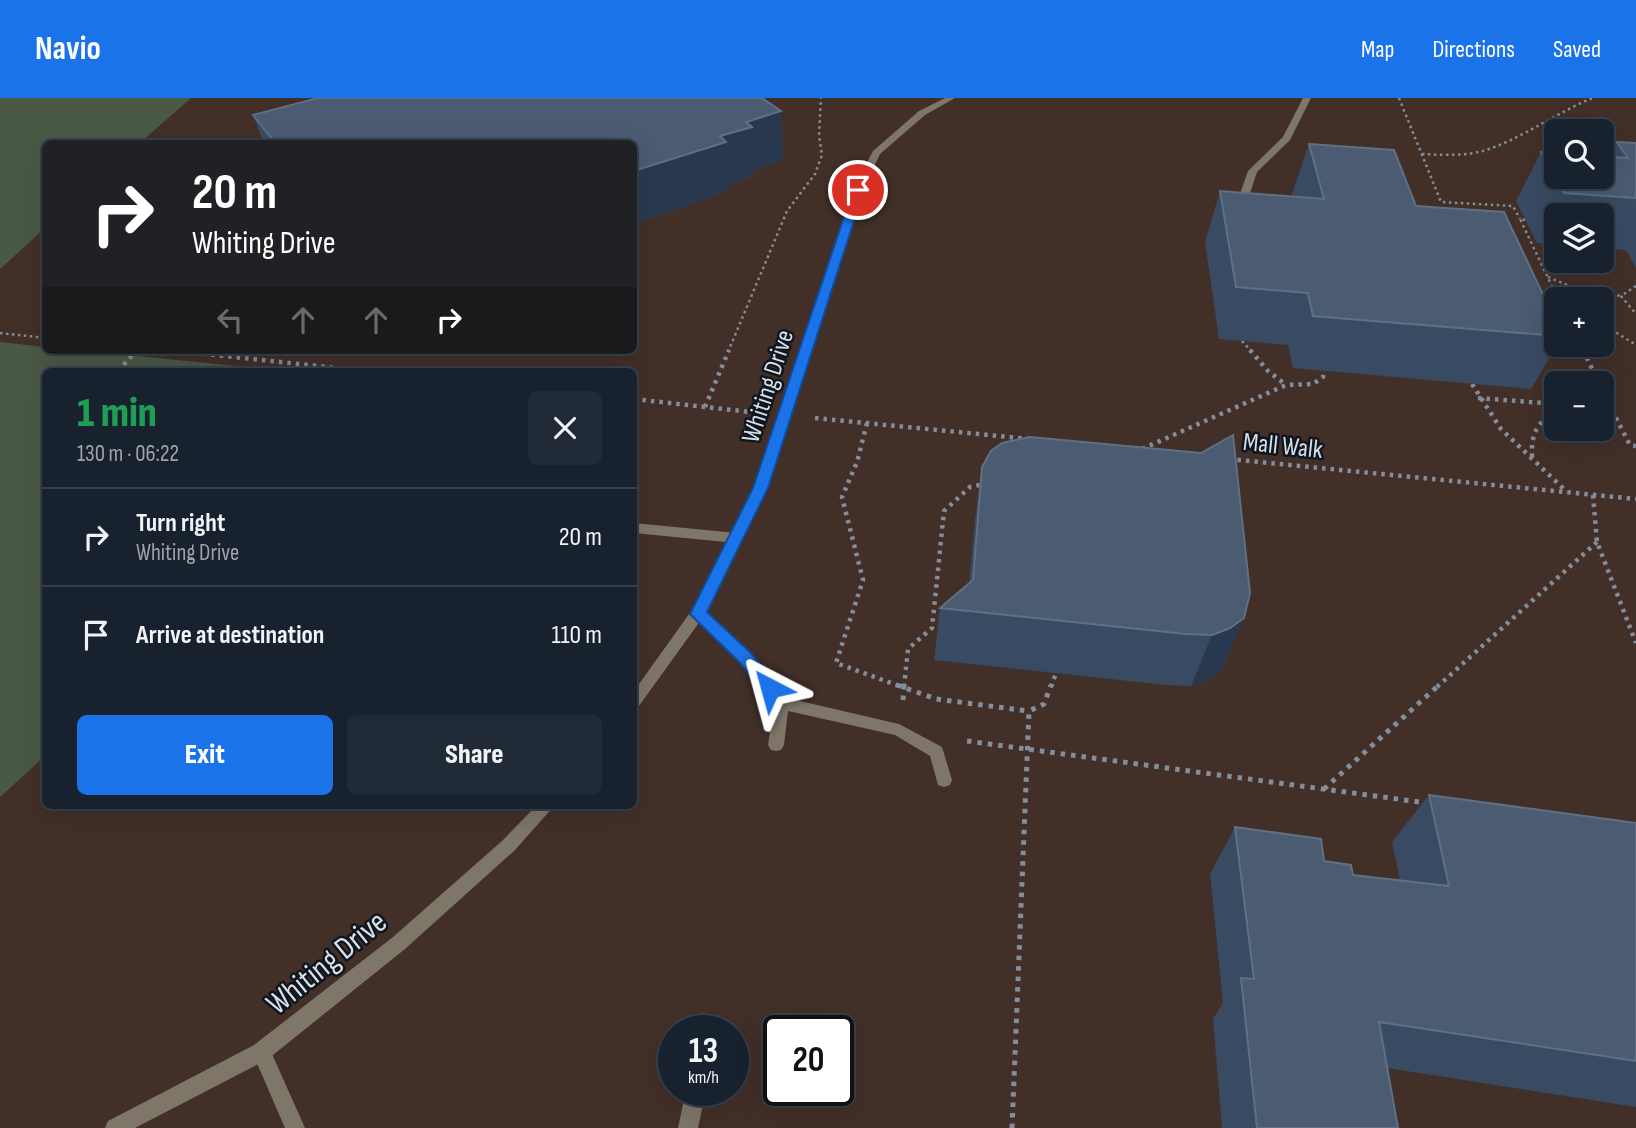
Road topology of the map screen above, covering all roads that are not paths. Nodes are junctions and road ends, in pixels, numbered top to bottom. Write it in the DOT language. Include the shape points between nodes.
graph roads {
  1 [pos="951,98"];
  2 [pos="1307,98"];
  3 [pos="1238,214"];
  4 [pos="637,528"];
  5 [pos="736,538"];
  6 [pos="698,614"];
  7 [pos="637,698"];
  8 [pos="782,703"];
  9 [pos="776,745"];
  10 [pos="944,780"];
  11 [pos="543,809"];
  12 [pos="261,1052"];
  13 [pos="693,1106"];
  14 [pos="115,1128"];
  15 [pos="295,1128"];
  16 [pos="688,1128"];
  1 -- 5 [label="street, Whiting Drive" via="922,113 876,153 858,190 760,488"];
  2 -- 3 [label="street" via="1287,138 1253,171"];
  4 -- 5 [label="street"];
  5 -- 6 [label="street, Whiting Drive"];
  6 -- 7 [label="street, Whiting Drive"];
  6 -- 8 [label="street" via="746,658"];
  8 -- 9 [label="street"];
  8 -- 10 [label="street" via="899,730 937,752"];
  11 -- 12 [label="street, Whiting Drive" via="399,943"];
  12 -- 14 [label="street, Whiting Drive"];
  12 -- 15 [label="street"];
  13 -- 16 [label="street"];
}
